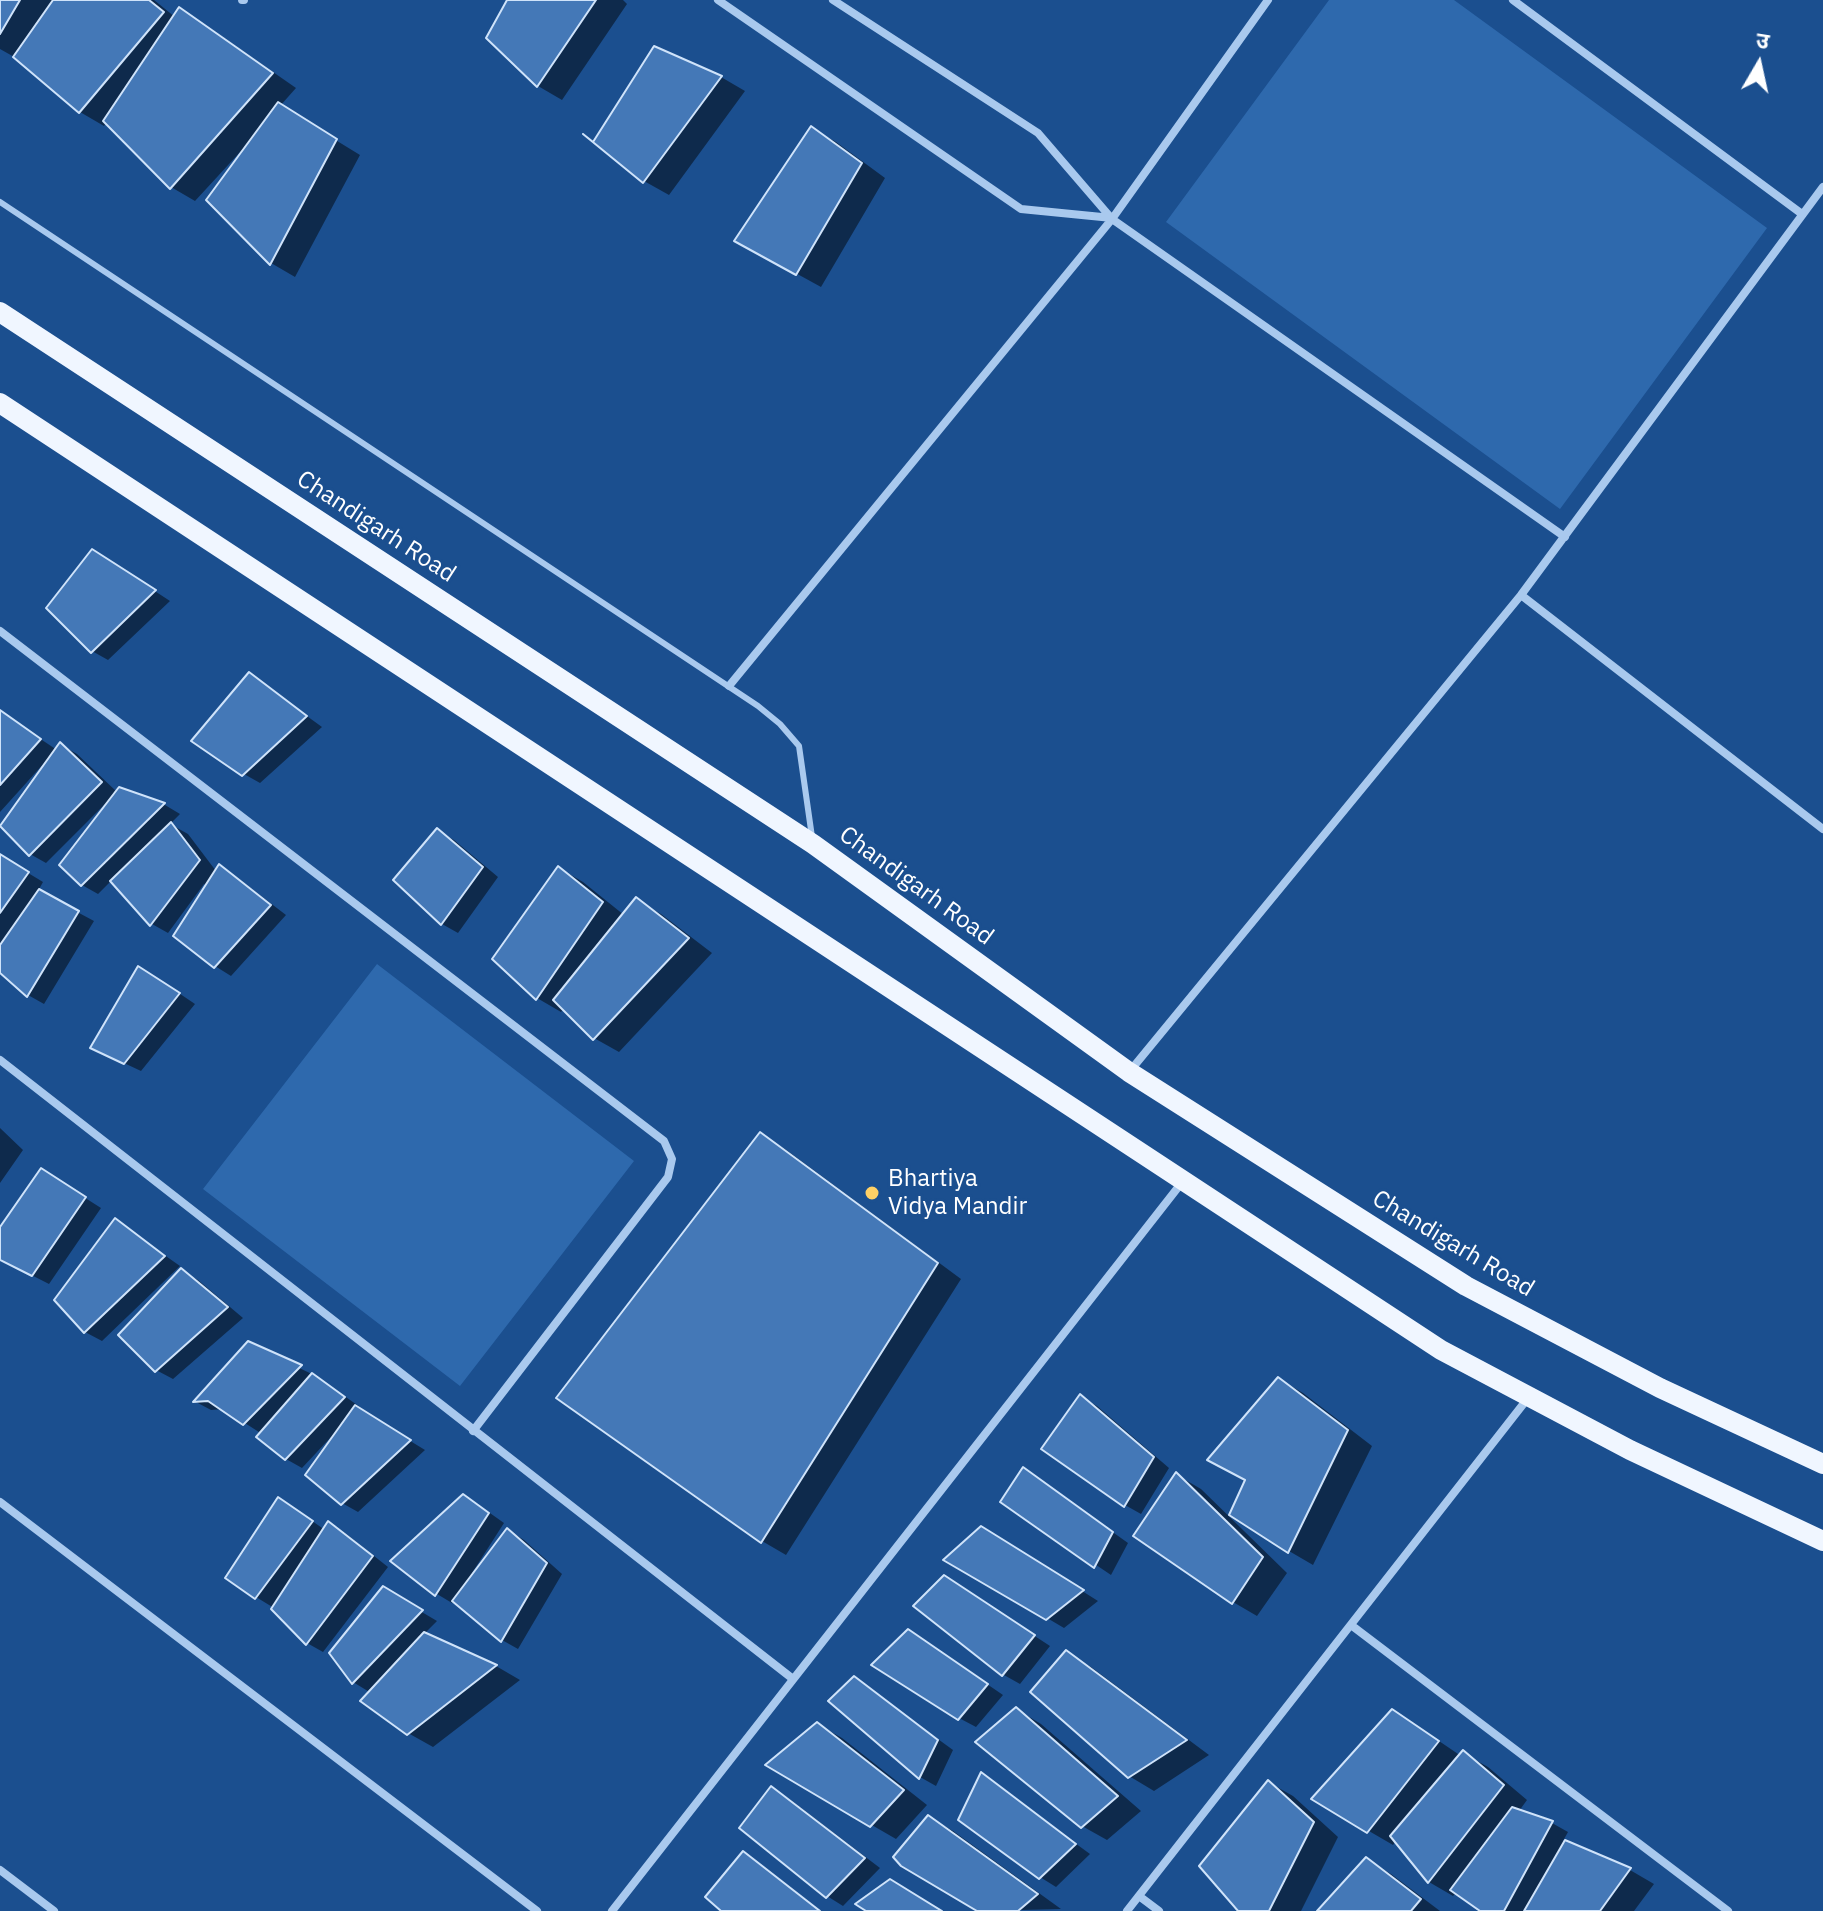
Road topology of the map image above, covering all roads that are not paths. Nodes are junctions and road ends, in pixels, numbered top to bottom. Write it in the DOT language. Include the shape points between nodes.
graph roads {
  1 [pos="718,0"];
  2 [pos="833,0"];
  3 [pos="1268,0"];
  4 [pos="1513,0"];
  5 [pos="1823,187"];
  6 [pos="0,202"];
  7 [pos="1802,214"];
  8 [pos="1112,219"];
  9 [pos="0,312"];
  10 [pos="0,403"];
  11 [pos="1565,537"];
  12 [pos="1521,595"];
  13 [pos="0,631"];
  14 [pos="729,686"];
  15 [pos="1823,829"];
  16 [pos="813,844"];
  17 [pos="0,1060"];
  18 [pos="1129,1072"];
  19 [pos="1183,1181"];
  20 [pos="1529,1397"];
  21 [pos="473,1431"];
  22 [pos="1823,1464"];
  23 [pos="0,1502"];
  24 [pos="1823,1541"];
  25 [pos="1351,1625"];
  26 [pos="793,1679"];
  27 [pos="0,1870"];
  28 [pos="1139,1896"];
  29 [pos="54,1911"];
  30 [pos="537,1911"];
  31 [pos="612,1911"];
  32 [pos="1127,1911"];
  33 [pos="1159,1911"];
  34 [pos="1728,1911"];
  1 -- 8 [label="street" via="1021,209"];
  2 -- 8 [label="street" via="1038,133"];
  3 -- 8 [label="street"];
  4 -- 7 [label="street"];
  5 -- 7 [label="street"];
  6 -- 14 [label="lane"];
  7 -- 11 [label="street"];
  8 -- 11 [label="street"];
  8 -- 14 [label="street"];
  9 -- 16 [label="main road, Chandigarh Road"];
  10 -- 19 [label="main road"];
  11 -- 12 [label="street"];
  12 -- 15 [label="street"];
  12 -- 18 [label="street"];
  13 -- 21 [label="street" via="664,1141 672,1159 668,1177"];
  14 -- 16 [label="lane" via="780,724 799,746"];
  16 -- 18 [label="main road, Chandigarh Road"];
  17 -- 21 [label="street"];
  18 -- 22 [label="main road, Chandigarh Road" via="1466,1286 1660,1388"];
  19 -- 20 [label="main road" via="1441,1350"];
  19 -- 26 [label="street"];
  20 -- 24 [label="main road"];
  20 -- 25 [label="street"];
  21 -- 26 [label="street"];
  23 -- 30 [label="street"];
  25 -- 28 [label="street"];
  25 -- 34 [label="street"];
  26 -- 31 [label="street"];
  27 -- 29 [label="street"];
  28 -- 32 [label="street"];
  28 -- 33 [label="street"];
}
